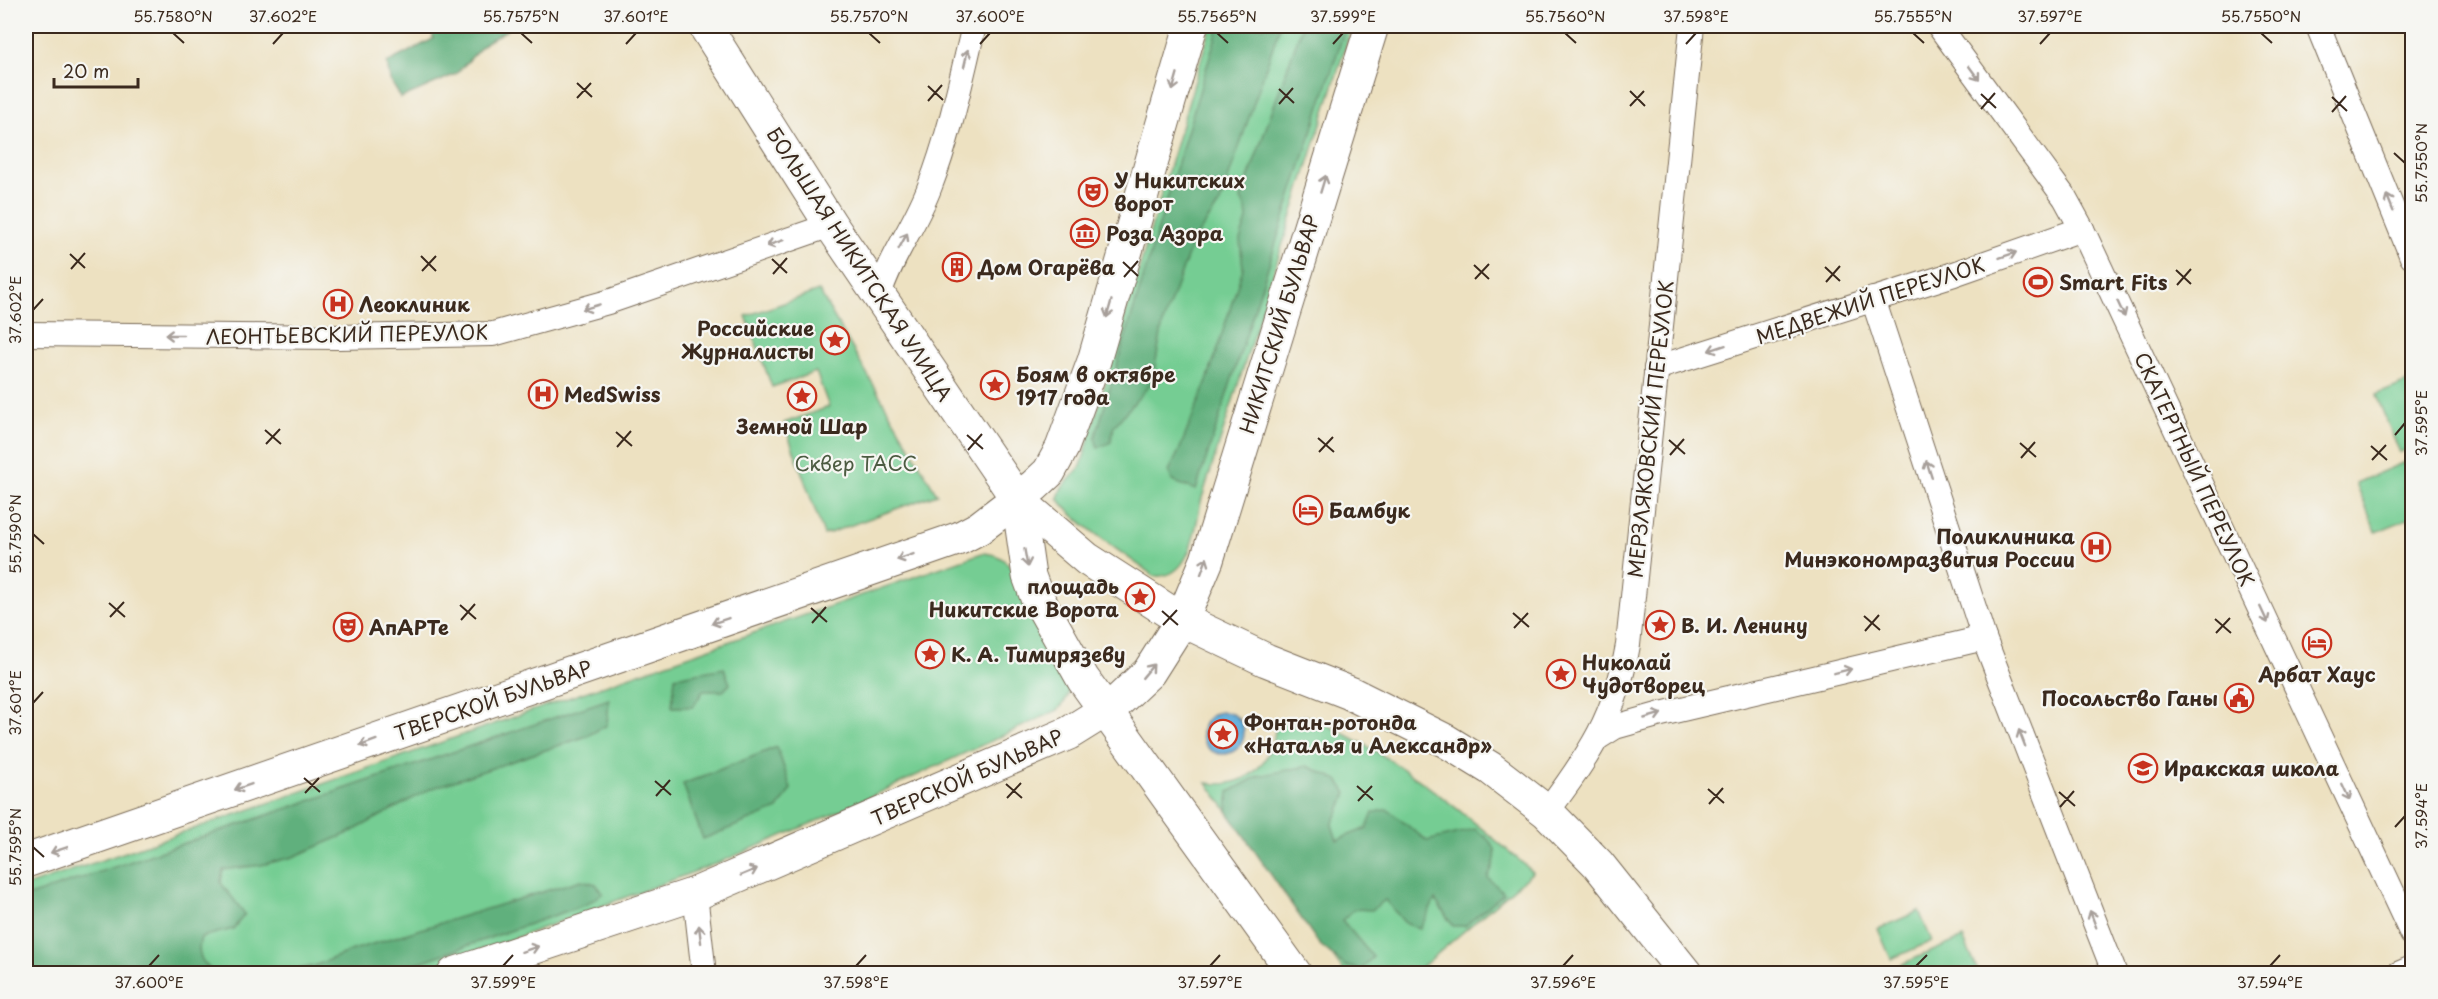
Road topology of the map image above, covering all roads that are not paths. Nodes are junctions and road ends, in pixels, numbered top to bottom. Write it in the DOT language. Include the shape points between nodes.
graph roads {
  1 [pos="705,26"];
  2 [pos="974,26"];
  3 [pos="1191,26"];
  4 [pos="1372,26"];
  5 [pos="1692,26"];
  6 [pos="1939,26"];
  7 [pos="2318,26"];
  8 [pos="831,225"];
  9 [pos="2082,229"];
  10 [pos="2412,257"];
  11 [pos="879,295"];
  12 [pos="1873,299"];
  13 [pos="26,334"];
  14 [pos="1656,368"];
  15 [pos="1018,500"];
  16 [pos="1182,620"];
  17 [pos="1984,638"];
  18 [pos="1105,711"];
  19 [pos="1599,737"];
  20 [pos="1546,812"];
  21 [pos="26,861"];
  22 [pos="695,894"];
  23 [pos="2412,934"];
  24 [pos="2412,968"];
  25 [pos="454,974"];
  26 [pos="704,974"];
  27 [pos="1295,974"];
  28 [pos="1686,974"];
  29 [pos="2115,974"];
  30 [pos="2398,974"];
  1 -- 8 [label="main road, БОЛЬШАЯ НИКИТСКАЯ УЛИЦА"];
  11 -- 2 [label="street, one-way" via="892,260 930,186"];
  3 -- 15 [label="main road, one-way" via="1094,361 1057,458 1049,472"];
  16 -- 4 [label="main road, НИКИТСКИЙ БУЛЬВАР, one-way" via="1206,560"];
  5 -- 14 [label="street, МЕРЗЛЯКОВСКИЙ ПЕРЕУЛОК"];
  6 -- 9 [label="street, СКАТЕРТНЫЙ ПЕРЕУЛОК, one-way" via="2065,198"];
  10 -- 7 [label="street, one-way"];
  8 -- 11 [label="main road, БОЛЬШАЯ НИКИТСКАЯ УЛИЦА"];
  8 -- 13 [label="street, ЛЕОНТЬЕВСКИЙ ПЕРЕУЛОК, one-way" via="608,302 493,334"];
  12 -- 9 [label="street, МЕДВЕЖИЙ ПЕРЕУЛОК, one-way"];
  9 -- 23 [label="street, СКАТЕРТНЫЙ ПЕРЕУЛОК, one-way"];
  11 -- 15 [label="main road, БОЛЬШАЯ НИКИТСКАЯ УЛИЦА"];
  12 -- 14 [label="street, МЕДВЕЖИЙ ПЕРЕУЛОК, one-way"];
  17 -- 12 [label="street, one-way"];
  14 -- 19 [label="street, МЕРЗЛЯКОВСКИЙ ПЕРЕУЛОК" via="1628,645 1623,674"];
  15 -- 16 [label="main road" via="1087,559"];
  15 -- 18 [label="main road, one-way" via="1029,576 1036,595"];
  15 -- 21 [label="main road, ТВЕРСКОЙ БУЛЬВАР, one-way" via="960,538"];
  18 -- 16 [label="main road, one-way" via="1149,672"];
  16 -- 20 [label="main road" via="1427,731 1490,768"];
  19 -- 17 [label="street, one-way" via="1615,727 1661,714"];
  29 -- 17 [label="street, one-way"];
  22 -- 18 [label="main road, ТВЕРСКОЙ БУЛЬВАР, one-way" via="1069,733"];
  18 -- 27 [label="main road"];
  19 -- 20 [label="street, МЕРЗЛЯКОВСКИЙ ПЕРЕУЛОК"];
  20 -- 28 [label="main road" via="1598,864"];
  25 -- 22 [label="main road, ТВЕРСКОЙ БУЛЬВАР, one-way"];
  26 -- 22 [label="street, one-way"];
  24 -- 30 [label="street"];
}
